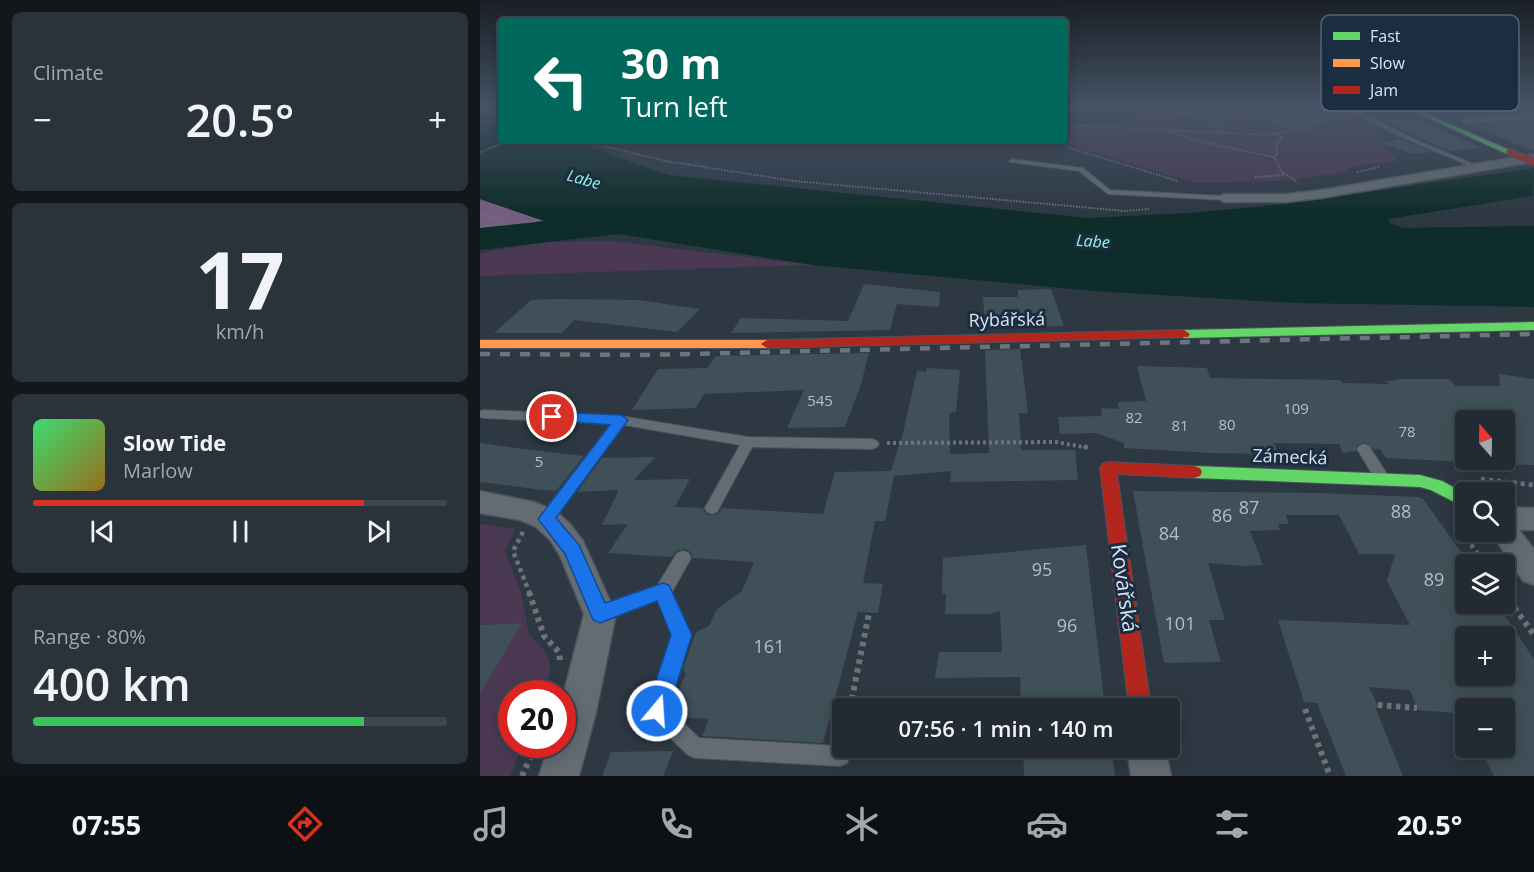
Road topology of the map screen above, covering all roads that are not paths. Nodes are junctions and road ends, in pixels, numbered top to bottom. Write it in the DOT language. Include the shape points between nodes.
graph roads {
  1 [pos="1418,142"];
  2 [pos="1487,142"];
  3 [pos="1534,160"];
  4 [pos="1012,161"];
  5 [pos="1477,167"];
  6 [pos="1224,198"];
  7 [pos="1534,326"];
  8 [pos="480,344"];
  9 [pos="484,414"];
  10 [pos="621,420"];
  11 [pos="748,442"];
  12 [pos="872,444"];
  13 [pos="1364,449"];
  14 [pos="1108,468"];
  15 [pos="1383,479"];
  16 [pos="1455,496"];
  17 [pos="480,502"];
  18 [pos="712,508"];
  19 [pos="1515,518"];
  20 [pos="1534,519"];
  21 [pos="535,522"];
  22 [pos="1512,542"];
  23 [pos="684,558"];
  24 [pos="1534,572"];
  25 [pos="663,591"];
  26 [pos="600,614"];
  27 [pos="1139,698"];
  28 [pos="832,756"];
  29 [pos="1148,758"];
  30 [pos="559,776"];
  31 [pos="1151,776"];
  1 -- 5 [label="lane"];
  2 -- 3 [label="street, bridge"];
  3 -- 5 [label="street"];
  4 -- 6 [label="lane" via="1081,169 1108,192"];
  5 -- 6 [label="street" via="1321,194"];
  7 -- 8 [label="street, Rybářská" via="716,345"];
  9 -- 10 [label="lane"];
  10 -- 11 [label="lane"];
  10 -- 21 [label="lane"];
  11 -- 12 [label="lane"];
  11 -- 18 [label="lane"];
  13 -- 15 [label="lane"];
  14 -- 15 [label="street, Zámecká"];
  14 -- 27 [label="street, Kovářská"];
  15 -- 16 [label="street, Zámecká" via="1420,481"];
  17 -- 21 [label="street" via="524,510"];
  19 -- 20 [label="street"];
  21 -- 26 [label="street" via="560,532 573,550"];
  22 -- 24 [label="street"];
  23 -- 25 [label="lane"];
  25 -- 26 [label="lane"];
  25 -- 28 [label="lane" via="682,635 657,711 695,748"];
  26 -- 30 [label="street" via="579,712"];
  29 -- 31 [label="street"];
}
